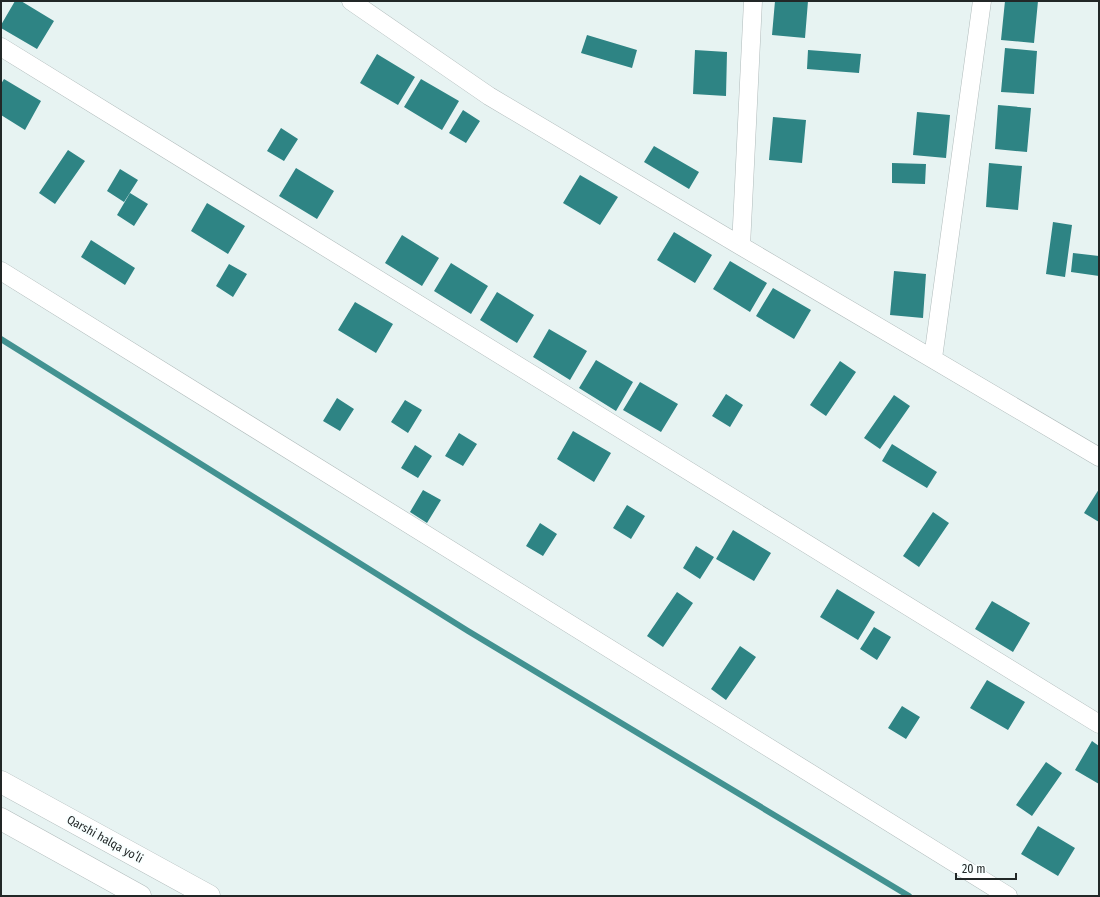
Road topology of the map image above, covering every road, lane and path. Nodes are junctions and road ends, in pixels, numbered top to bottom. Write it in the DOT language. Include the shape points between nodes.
graph roads {
  1 [pos="351,1"];
  2 [pos="753,1"];
  3 [pos="982,1"];
  4 [pos="1,47"];
  5 [pos="741,246"];
  6 [pos="1,271"];
  7 [pos="933,358"];
  8 [pos="1099,457"];
  9 [pos="1099,724"];
  10 [pos="1,782"];
  11 [pos="1,819"];
  12 [pos="140,896"];
  13 [pos="209,896"];
  14 [pos="1008,896"];
  1 -- 5 [label="street" via="489,96"];
  2 -- 5 [label="street"];
  3 -- 7 [label="street"];
  4 -- 9 [label="street"];
  5 -- 7 [label="street"];
  6 -- 14 [label="street"];
  7 -- 8 [label="street"];
  10 -- 13 [label="highway, Qarshi halqa yoʻli"];
  11 -- 12 [label="highway"];
}
